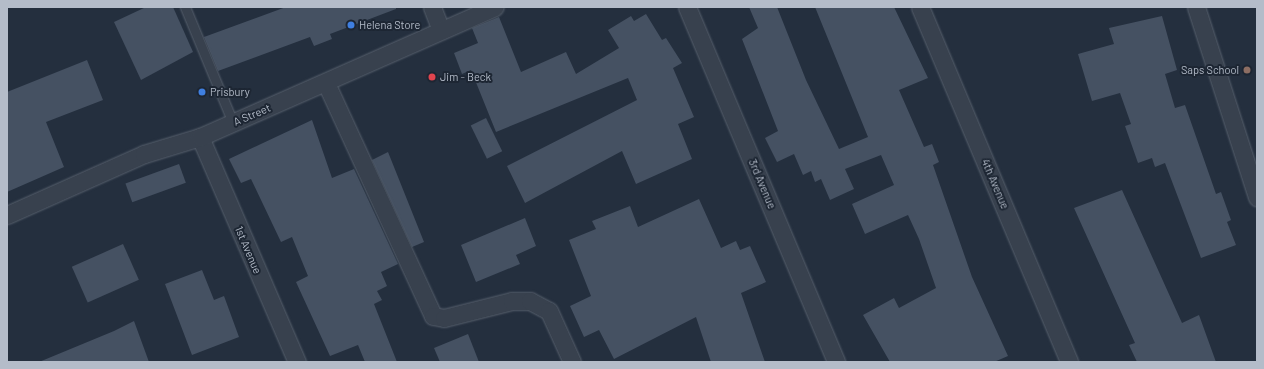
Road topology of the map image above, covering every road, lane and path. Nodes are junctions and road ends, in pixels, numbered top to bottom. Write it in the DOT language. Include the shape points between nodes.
graph roads {
  1 [pos="185,7"];
  2 [pos="432,7"];
  3 [pos="495,7"];
  4 [pos="687,7"];
  5 [pos="920,7"];
  6 [pos="1196,7"];
  7 [pos="441,30"];
  8 [pos="326,83"];
  9 [pos="233,123"];
  10 [pos="200,137"];
  11 [pos="1257,196"];
  12 [pos="7,215"];
  13 [pos="296,362"];
  14 [pos="572,362"];
  15 [pos="836,362"];
  16 [pos="1069,362"];
  1 -- 9 [label="lane"];
  2 -- 7 [label="street"];
  3 -- 7 [label="street, A Street"];
  4 -- 15 [label="street, 3rd Avenue"];
  5 -- 16 [label="street, 4th Avenue"];
  6 -- 11 [label="street"];
  7 -- 8 [label="street, A Street"];
  8 -- 9 [label="street, A Street"];
  8 -- 14 [label="street" via="433,316 444,318 512,301 530,301 549,311"];
  9 -- 10 [label="street, A Street"];
  10 -- 12 [label="street, A Street" via="144,154"];
  10 -- 13 [label="street, 1st Avenue"];
}
